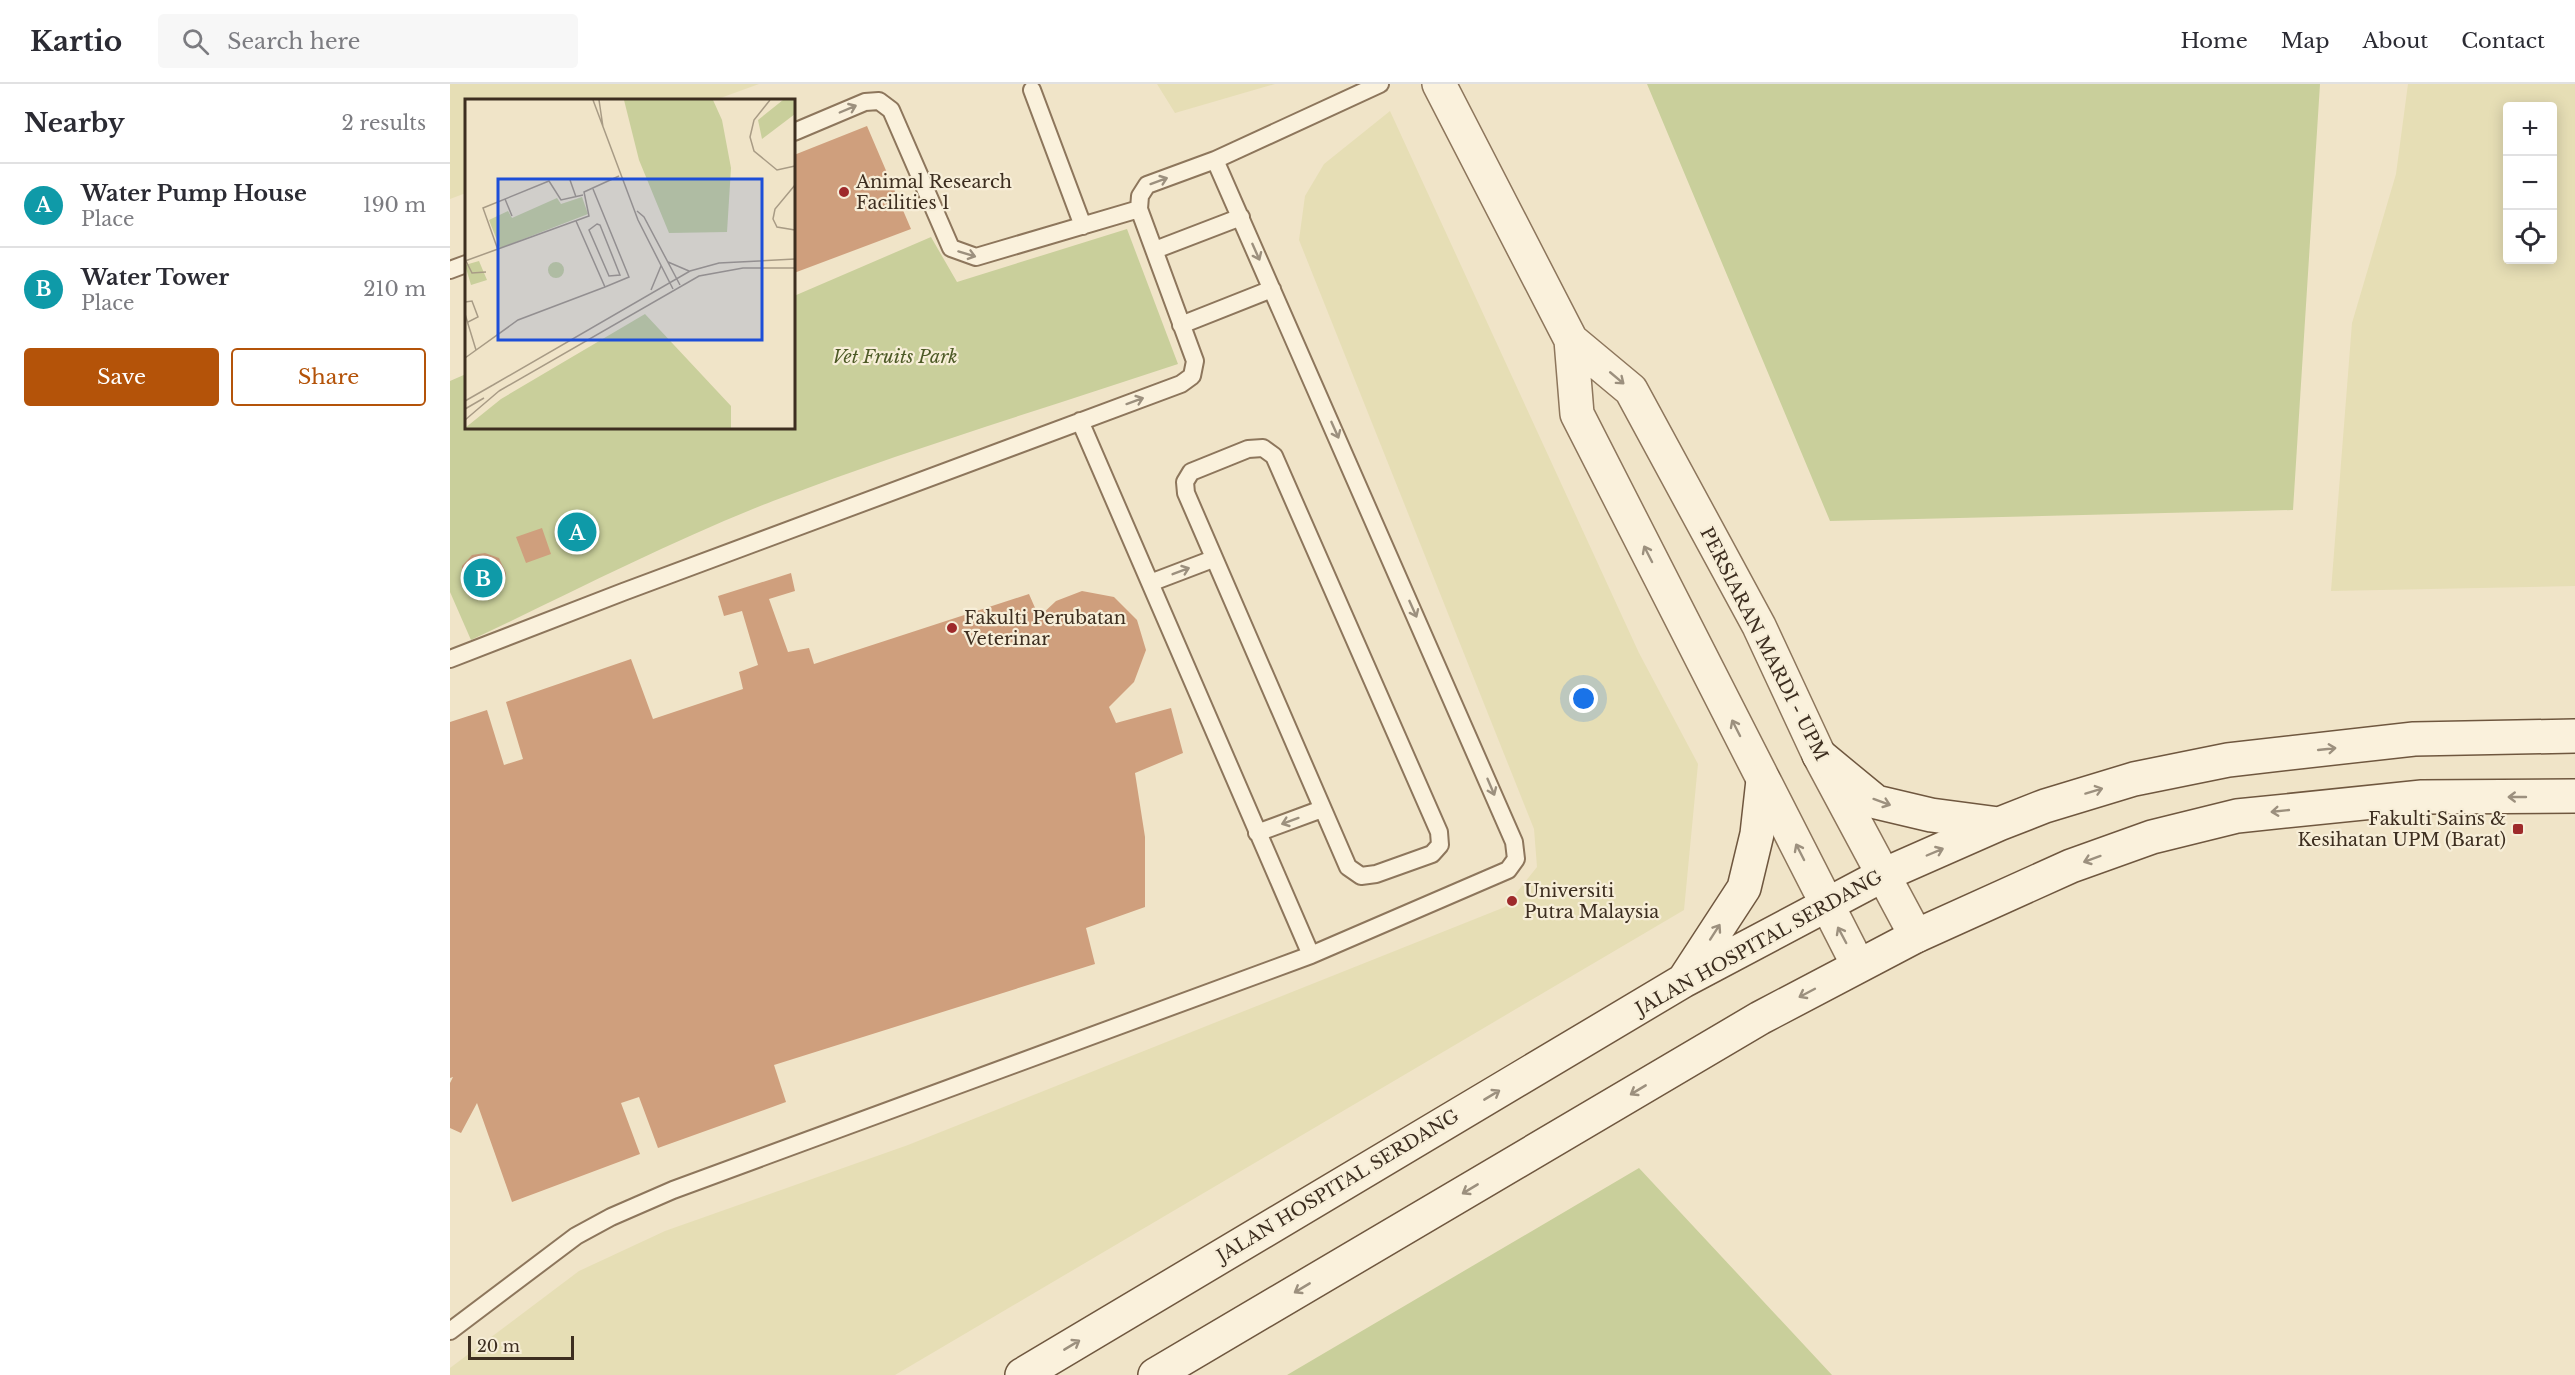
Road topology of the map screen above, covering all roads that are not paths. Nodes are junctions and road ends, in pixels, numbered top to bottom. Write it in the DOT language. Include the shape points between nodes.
graph roads {
  1 [pos="1380,84"];
  2 [pos="1439,84"];
  3 [pos="1032,90"];
  4 [pos="795,132"];
  5 [pos="1215,160"];
  6 [pos="1139,209"];
  7 [pos="1241,217"];
  8 [pos="1083,226"];
  9 [pos="1155,250"];
  10 [pos="465,264"];
  11 [pos="450,270"];
  12 [pos="1272,289"];
  13 [pos="1181,325"];
  14 [pos="1571,340"];
  15 [pos="1080,421"];
  16 [pos="1213,559"];
  17 [pos="1149,583"];
  18 [pos="451,655"];
  19 [pos="2575,736"];
  20 [pos="1819,755"];
  21 [pos="1763,780"];
  22 [pos="2575,796"];
  23 [pos="1322,809"];
  24 [pos="1999,824"];
  25 [pos="1257,833"];
  26 [pos="1881,876"];
  27 [pos="1826,904"];
  28 [pos="1916,936"];
  29 [pos="1311,955"];
  30 [pos="1858,965"];
  31 [pos="1683,981"];
  32 [pos="450,1331"];
  33 [pos="1022,1375"];
  34 [pos="1155,1375"];
  1 -- 5 [label="lane"];
  2 -- 14 [label="main road, PERSIARAN MARDI - UPM"];
  3 -- 8 [label="lane"];
  4 -- 8 [label="lane, one-way" via="865,102 879,101 891,110 951,248 962,254 988,255"];
  6 -- 5 [label="lane, one-way" via="1140,196 1147,185"];
  5 -- 7 [label="lane"];
  6 -- 8 [label="lane"];
  6 -- 9 [label="lane"];
  7 -- 9 [label="lane"];
  7 -- 12 [label="lane, one-way"];
  9 -- 13 [label="lane"];
  10 -- 11 [label="lane"];
  12 -- 13 [label="lane"];
  12 -- 29 [label="lane, one-way" via="1496,799 1514,842 1516,859 1508,870"];
  15 -- 13 [label="lane, one-way" via="1181,384 1192,376 1195,361"];
  14 -- 20 [label="main road, PERSIARAN MARDI - UPM, one-way" via="1631,390 1759,626"];
  21 -- 14 [label="main road, PERSIARAN MARDI - UPM, one-way" via="1577,414"];
  15 -- 17 [label="lane"];
  15 -- 18 [label="lane"];
  17 -- 16 [label="lane, one-way"];
  16 -- 23 [label="lane"];
  16 -- 23 [label="lane" via="1185,493 1185,482 1191,472 1248,449 1263,448 1274,456 1439,832 1440,845 1432,854 1361,876 1348,867"];
  17 -- 25 [label="lane"];
  24 -- 19 [label="main road, JALAN HOSPITAL SERDANG, one-way" via="2134,779 2228,760 2414,739"];
  20 -- 24 [label="main road, one-way" via="1876,802 1931,815"];
  20 -- 26 [label="main road, PERSIARAN MARDI - UPM"];
  27 -- 21 [label="main road, PERSIARAN MARDI - UPM, one-way"];
  31 -- 21 [label="main road, one-way" via="1744,888 1757,834"];
  22 -- 28 [label="main road, one-way" via="2422,797 2237,816 2152,837 2071,866"];
  23 -- 25 [label="lane, one-way"];
  26 -- 24 [label="main road, JALAN HOSPITAL SERDANG, one-way"];
  25 -- 29 [label="lane"];
  26 -- 27 [label="main road, JALAN HOSPITAL SERDANG"];
  26 -- 28 [label="main road, PERSIARAN MARDI - UPM"];
  30 -- 27 [label="main road, PERSIARAN MARDI - UPM, one-way"];
  27 -- 31 [label="main road, JALAN HOSPITAL SERDANG"];
  28 -- 30 [label="main road"];
  29 -- 32 [label="lane" via="673,1190 611,1217 576,1236"];
  30 -- 34 [label="main road, one-way" via="1760,1018"];
  33 -- 31 [label="main road, JALAN HOSPITAL SERDANG, one-way"];
}
